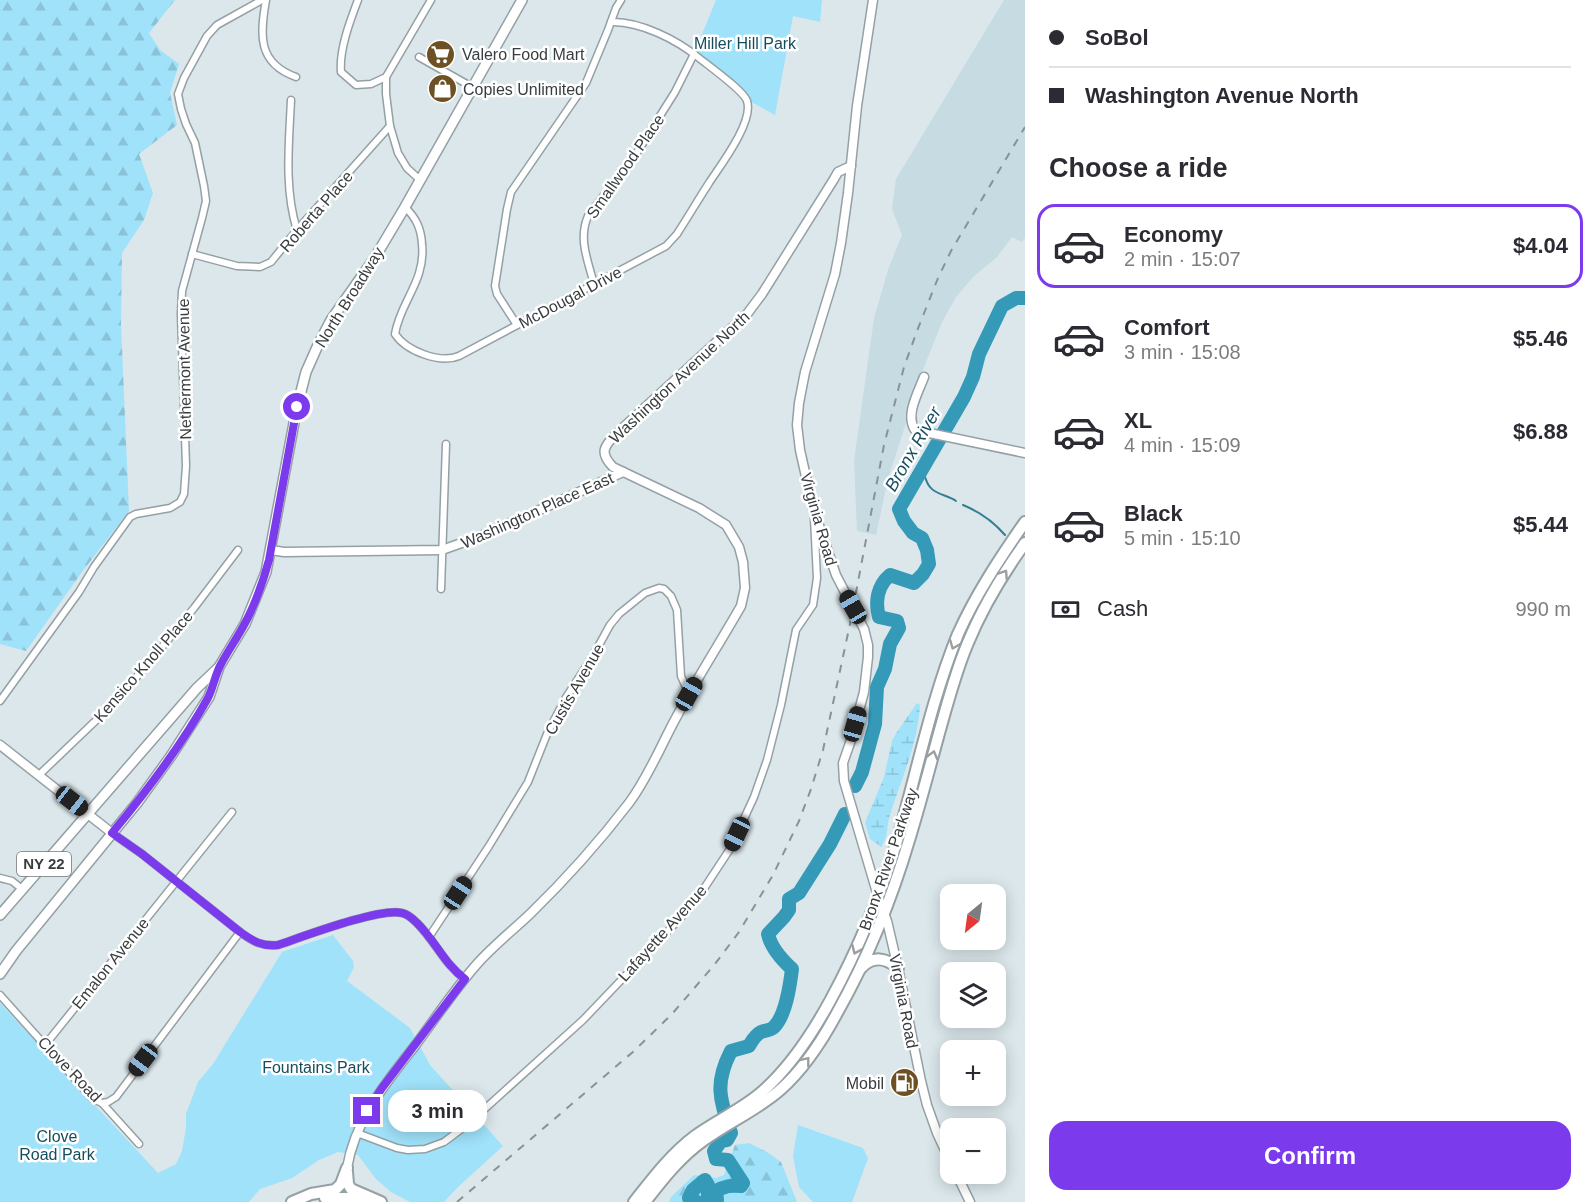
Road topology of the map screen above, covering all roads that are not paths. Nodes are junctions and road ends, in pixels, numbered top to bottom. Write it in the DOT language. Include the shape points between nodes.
graph roads {
  1 [pos="262,0"];
  2 [pos="266,0"];
  3 [pos="358,0"];
  4 [pos="431,0"];
  5 [pos="522,0"];
  6 [pos="621,0"];
  7 [pos="873,0"];
  8 [pos="611,22"];
  9 [pos="694,54"];
  10 [pos="419,57"];
  11 [pos="296,77"];
  12 [pos="386,77"];
  13 [pos="472,87"];
  14 [pos="291,100"];
  15 [pos="390,126"];
  16 [pos="851,166"];
  17 [pos="419,179"];
  18 [pos="405,207"];
  19 [pos="297,230"];
  20 [pos="192,254"];
  21 [pos="594,284"];
  22 [pos="517,325"];
  23 [pos="924,377"];
  24 [pos="446,444"];
  25 [pos="1025,453"];
  26 [pos="623,472"];
  27 [pos="813,508"];
  28 [pos="1025,522"];
  29 [pos="1025,543"];
  30 [pos="238,550"];
  31 [pos="271,550"];
  32 [pos="442,550"];
  33 [pos="441,590"];
  34 [pos="219,667"];
  35 [pos="689,694"];
  36 [pos="0,701"];
  37 [pos="0,745"];
  38 [pos="39,775"];
  39 [pos="232,813"];
  40 [pos="88,814"];
  41 [pos="112,833"];
  42 [pos="0,878"];
  43 [pos="176,881"];
  44 [pos="22,889"];
  45 [pos="878,896"];
  46 [pos="885,911"];
  47 [pos="0,915"];
  48 [pos="240,932"];
  49 [pos="429,937"];
  50 [pos="898,968"];
  51 [pos="859,970"];
  52 [pos="0,974"];
  53 [pos="465,979"];
  54 [pos="0,995"];
  55 [pos="45,1045"];
  56 [pos="102,1103"];
  57 [pos="739,1114"];
  58 [pos="717,1127"];
  59 [pos="357,1133"];
  60 [pos="940,1138"];
  61 [pos="139,1144"];
  62 [pos="347,1168"];
  63 [pos="961,1184"];
  64 [pos="292,1202"];
  65 [pos="304,1202"];
  66 [pos="372,1202"];
  67 [pos="381,1202"];
  68 [pos="634,1202"];
  69 [pos="645,1202"];
  70 [pos="970,1202"];
  1 -- 20 [label="street, Nethermont Avenue" via="217,25 207,36 178,94 195,143 206,201"];
  2 -- 11 [label="street" via="262,37 266,52 280,71"];
  3 -- 12 [label="street" via="340,60 341,72 356,85"];
  4 -- 12 [label="street"];
  5 -- 13 [label="main road, North Broadway / NY 22"];
  6 -- 8 [label="street"];
  7 -- 16 [label="street, Virginia Road"];
  8 -- 9 [label="street" via="639,26"];
  8 -- 22 [label="street" via="586,83 511,192 495,286"];
  9 -- 21 [label="street, Smallwood Place" via="638,151 584,225 585,252"];
  9 -- 21 [label="street, McDougal Drive" via="747,101 742,130 666,246"];
  10 -- 13 [label="street"];
  12 -- 15 [label="street"];
  13 -- 17 [label="main road, North Broadway / NY 22"];
  14 -- 19 [label="street" via="290,197"];
  15 -- 17 [label="street" via="401,159"];
  15 -- 19 [label="street, Roberta Place"];
  16 -- 26 [label="street, Washington Avenue North" via="838,172 747,315 608,441 605,458"];
  16 -- 27 [label="street, Virginia Road" via="835,274 799,403 800,450"];
  17 -- 18 [label="main road, North Broadway / NY 22"];
  18 -- 22 [label="street, McDougal Drive" via="420,230 423,263 395,330 396,336 414,350 447,360"];
  18 -- 31 [label="main road, North Broadway / NY 22" via="331,321 309,364 297,407"];
  19 -- 20 [label="street, Roberta Place" via="276,257 260,267 237,266"];
  20 -- 36 [label="street, Nethermont Avenue" via="182,291 181,315 184,495 170,508 130,517"];
  21 -- 22 [label="street, McDougal Drive"];
  23 -- 25 [label="street" via="912,409 911,425 915,430"];
  24 -- 32 [label="street"];
  26 -- 32 [label="street, Washington Place East"];
  26 -- 35 [label="street, Washington Avenue North" via="714,516 726,525 739,548 745,576 741,606"];
  27 -- 45 [label="street, Virginia Road" via="836,575 864,629 868,645 864,692 843,772"];
  27 -- 59 [label="street, Lafayette Avenue" via="817,578 813,605 796,630 781,705 754,797 730,849 701,893 583,1020 444,1143 408,1150"];
  28 -- 45 [label="highway, Bronx River Parkway, one-way" via="984,584 954,645"];
  46 -- 29 [label="highway, Bronx River Parkway, one-way" via="961,660 988,600"];
  30 -- 38 [label="street, Kensico Knoll Place" via="110,707"];
  31 -- 32 [label="street, Washington Place East"];
  31 -- 34 [label="main road, North Broadway / NY 22" via="253,606"];
  32 -- 33 [label="street"];
  34 -- 40 [label="main road, NY 22"];
  34 -- 41 [label="main road, North Broadway" via="209,697 171,756"];
  35 -- 49 [label="street, Custis Avenue" via="681,676 677,610 671,596 659,588 645,593 610,625 547,734 528,782"];
  35 -- 53 [label="street, Washington Avenue North" via="647,777 629,803 559,885"];
  37 -- 38 [label="street"];
  38 -- 40 [label="street"];
  39 -- 43 [label="street, Emalon Avenue"];
  40 -- 41 [label="street"];
  40 -- 44 [label="main road, NY 22"];
  41 -- 43 [label="street"];
  41 -- 52 [label="main road, North Broadway"];
  42 -- 44 [label="street"];
  43 -- 48 [label="street"];
  43 -- 55 [label="street, Emalon Avenue"];
  44 -- 47 [label="main road, NY 22"];
  45 -- 46 [label="street, Virginia Road"];
  45 -- 57 [label="highway, Bronx River Parkway, one-way" via="847,969 812,1032 780,1074"];
  46 -- 50 [label="street, Virginia Road"];
  46 -- 51 [label="highway, Bronx River Parkway"];
  48 -- 49 [label="street" via="256,943 278,945 361,918 396,912 412,919"];
  48 -- 56 [label="street" via="116,1097"];
  49 -- 53 [label="street"];
  50 -- 51 [label="highway" via="878,958"];
  50 -- 60 [label="street, Virginia Road" via="921,1081"];
  57 -- 51 [label="highway, Bronx River Parkway, one-way" via="775,1094 803,1066"];
  53 -- 59 [label="street, Washington Avenue North" via="382,1088"];
  54 -- 55 [label="street, Clove Road"];
  55 -- 56 [label="street, Clove Road" via="93,1099"];
  56 -- 61 [label="street, Clove Road"];
  57 -- 58 [label="highway, Bronx River Parkway"];
  58 -- 68 [label="highway, Bronx River Parkway" via="694,1137 674,1154"];
  58 -- 69 [label="highway, Bronx River Parkway" via="682,1158"];
  59 -- 62 [label="street, Washington Avenue North"];
  62 -- 64 [label="highway" via="335,1190"];
  62 -- 67 [label="highway" via="351,1189"];
  63 -- 70 [label="street"];
  65 -- 66 [label="highway" via="342,1197"];
}
